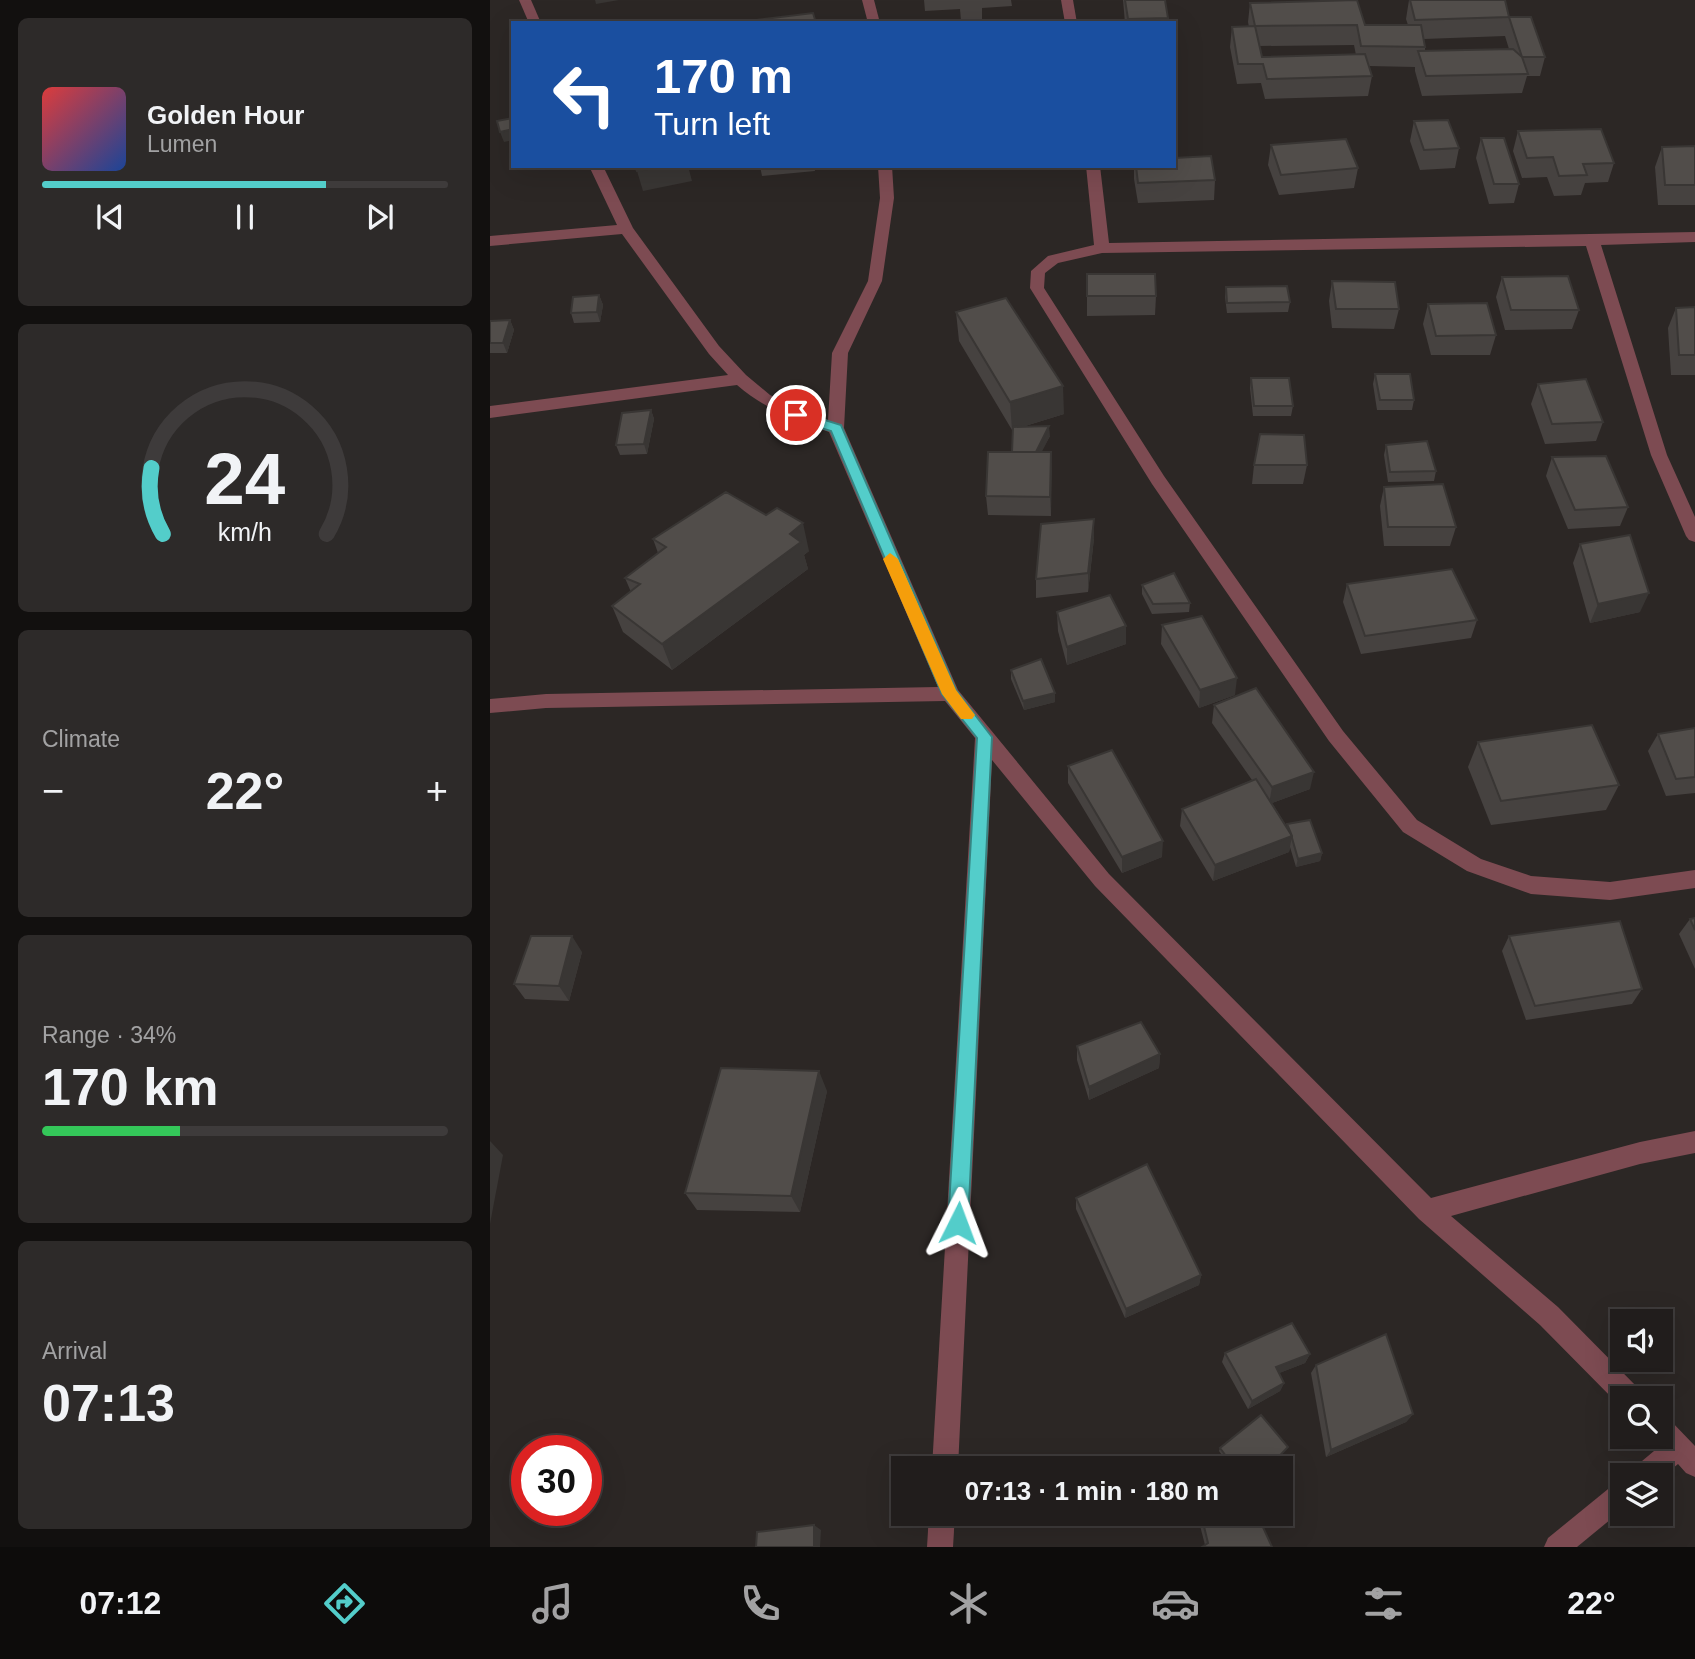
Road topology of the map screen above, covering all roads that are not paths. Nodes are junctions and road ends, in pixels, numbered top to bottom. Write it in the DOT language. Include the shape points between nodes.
graph roads {
  1 [pos="525,0"];
  2 [pos="868,0"];
  3 [pos="1067,0"];
  4 [pos="534,21"];
  5 [pos="873,21"];
  6 [pos="1071,21"];
  7 [pos="597,168"];
  8 [pos="885,168"];
  9 [pos="1093,168"];
  10 [pos="626,229"];
  11 [pos="1695,237"];
  12 [pos="490,241"];
  13 [pos="1592,241"];
  14 [pos="1102,248"];
  15 [pos="740,379"];
  16 [pos="490,412"];
  17 [pos="836,428"];
  18 [pos="1695,536"];
  19 [pos="950,694"];
  20 [pos="490,706"];
  21 [pos="985,737"];
  22 [pos="1695,879"];
  23 [pos="1695,1142"];
  24 [pos="1427,1211"];
  25 [pos="1618,1386"];
  26 [pos="1673,1441"];
  27 [pos="946,1456"];
  28 [pos="1687,1456"];
  29 [pos="1610,1504"];
  30 [pos="941,1526"];
  31 [pos="940,1547"];
  32 [pos="1557,1547"];
  1 -- 4 [label="street"];
  2 -- 5 [label="street"];
  3 -- 6 [label="street"];
  7 -- 10 [label="street"];
  8 -- 17 [label="street" via="887,198 875,281 839,354"];
  9 -- 14 [label="street"];
  10 -- 12 [label="street"];
  10 -- 15 [label="street"];
  11 -- 13 [label="street"];
  13 -- 14 [label="street"];
  13 -- 18 [label="street" via="1652,433"];
  14 -- 22 [label="street" via="1053,259 1038,271 1037,288 1158,481 1336,736 1410,826 1474,865 1531,885 1610,891"];
  15 -- 16 [label="street"];
  15 -- 17 [label="street" via="764,399"];
  17 -- 19 [label="street"];
  19 -- 20 [label="street" via="546,701"];
  19 -- 21 [label="street"];
  21 -- 24 [label="street" via="1102,880"];
  21 -- 27 [label="street"];
  23 -- 24 [label="street"];
  24 -- 25 [label="street" via="1549,1316"];
  26 -- 28 [label="street"];
  29 -- 32 [label="street"];
  30 -- 31 [label="street"];
}
